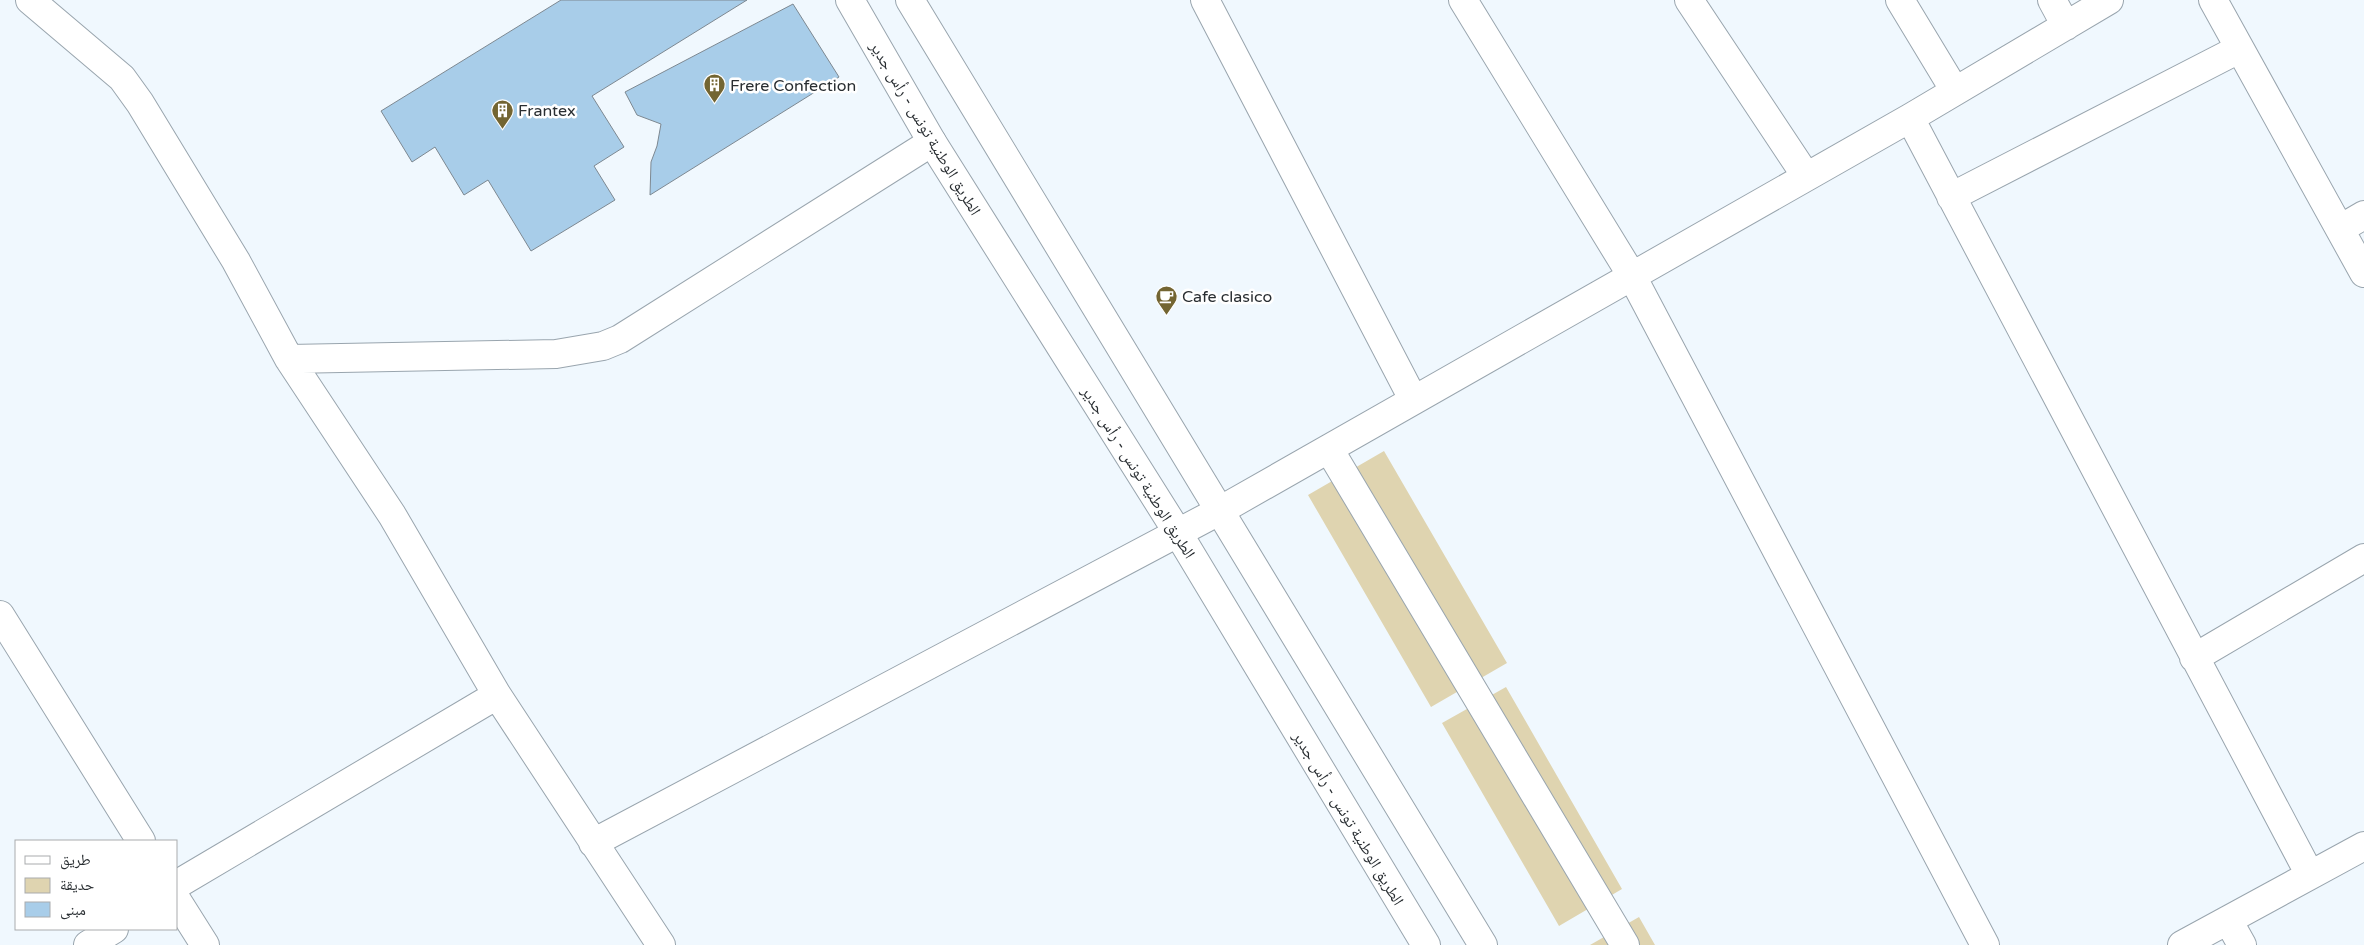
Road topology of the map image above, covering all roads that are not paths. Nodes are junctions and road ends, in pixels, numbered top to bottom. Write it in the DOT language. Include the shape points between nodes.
graph roads {
  1 [pos="30,0"];
  2 [pos="850,0"];
  3 [pos="910,0"];
  4 [pos="1205,0"];
  5 [pos="1462,0"];
  6 [pos="1689,0"];
  7 [pos="1900,0"];
  8 [pos="2052,0"];
  9 [pos="2109,0"];
  10 [pos="2213,0"];
  11 [pos="2066,26"];
  12 [pos="2239,48"];
  13 [pos="1955,91"];
  14 [pos="1910,118"];
  15 [pos="932,142"];
  16 [pos="1806,176"];
  17 [pos="1951,197"];
  18 [pos="2364,216"];
  19 [pos="2340,229"];
  20 [pos="2364,273"];
  21 [pos="1632,276"];
  22 [pos="288,359"];
  23 [pos="1413,399"];
  24 [pos="1329,449"];
  25 [pos="1220,510"];
  26 [pos="1178,534"];
  27 [pos="2364,558"];
  28 [pos="0,615"];
  29 [pos="2194,658"];
  30 [pos="497,695"];
  31 [pos="139,840"];
  32 [pos="593,843"];
  33 [pos="2364,846"];
  34 [pos="2310,875"];
  35 [pos="178,884"];
  36 [pos="178,902"];
  37 [pos="2228,920"];
  38 [pos="112,930"];
  39 [pos="88,945"];
  40 [pos="205,945"];
  41 [pos="661,945"];
  42 [pos="1426,945"];
  43 [pos="1483,945"];
  44 [pos="1625,945"];
  45 [pos="1985,945"];
  46 [pos="2182,945"];
  47 [pos="2242,945"];
  1 -- 22 [label="street" via="122,78 140,103 236,261"];
  2 -- 15 [label="street, الطريق الوطنية تونس - رأس جدير"];
  3 -- 25 [label="street"];
  4 -- 23 [label="street"];
  5 -- 21 [label="street"];
  6 -- 16 [label="street"];
  7 -- 13 [label="street"];
  8 -- 11 [label="street"];
  9 -- 11 [label="street"];
  10 -- 12 [label="street"];
  11 -- 13 [label="street"];
  12 -- 17 [label="street"];
  12 -- 19 [label="street"];
  13 -- 14 [label="street"];
  14 -- 16 [label="street"];
  14 -- 17 [label="street"];
  15 -- 22 [label="street" via="620,339 603,346 556,354"];
  15 -- 26 [label="street, الطريق الوطنية تونس - رأس جدير"];
  16 -- 21 [label="street"];
  17 -- 29 [label="street"];
  18 -- 19 [label="street"];
  19 -- 20 [label="street"];
  21 -- 23 [label="street"];
  21 -- 45 [label="street"];
  22 -- 30 [label="street" via="392,515"];
  23 -- 24 [label="street"];
  24 -- 25 [label="street"];
  24 -- 44 [label="street"];
  25 -- 26 [label="street"];
  25 -- 43 [label="street"];
  26 -- 32 [label="street"];
  26 -- 42 [label="street, الطريق الوطنية تونس - رأس جدير"];
  27 -- 29 [label="street"];
  28 -- 31 [label="street"];
  29 -- 34 [label="street"];
  30 -- 32 [label="street"];
  30 -- 35 [label="street"];
  32 -- 41 [label="street"];
  33 -- 34 [label="street"];
  34 -- 37 [label="street"];
  36 -- 40 [label="street"];
  37 -- 46 [label="street"];
  37 -- 47 [label="street"];
  38 -- 39 [label="street"];
}
